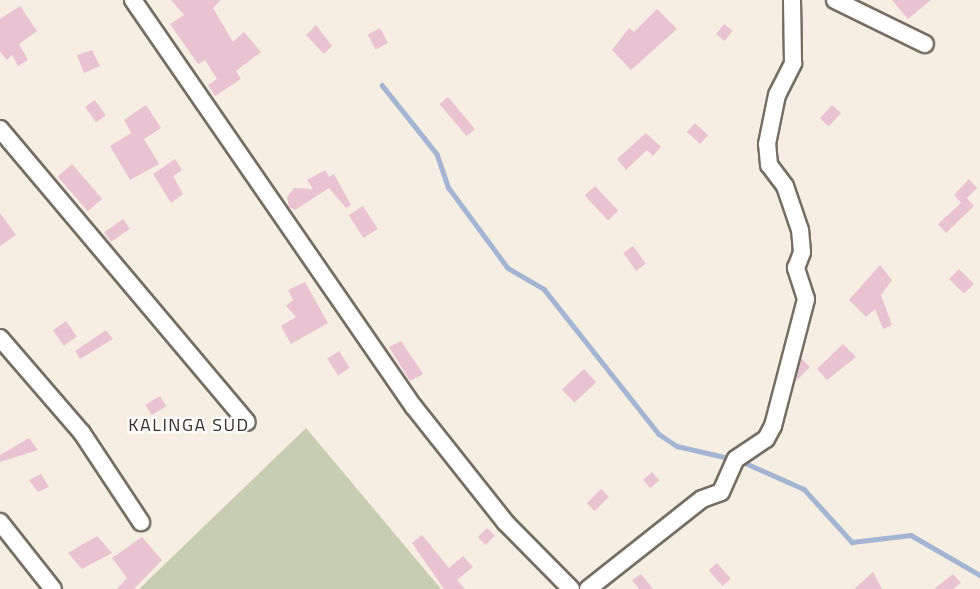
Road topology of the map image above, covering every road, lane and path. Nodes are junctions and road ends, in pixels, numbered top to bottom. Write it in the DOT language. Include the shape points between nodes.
graph roads {
  1 [pos="133,0"];
  2 [pos="792,0"];
  3 [pos="835,0"];
  4 [pos="925,44"];
  5 [pos="0,129"];
  6 [pos="0,338"];
  7 [pos="247,422"];
  8 [pos="0,522"];
  9 [pos="141,522"];
  10 [pos="52,589"];
  11 [pos="571,589"];
  12 [pos="588,589"];
  1 -- 11 [label="street" via="414,407 512,530"];
  2 -- 12 [label="street" via="793,63 777,95 766,144 769,165 785,186 800,230 802,252 796,268 806,298 773,426 766,439 736,459 721,492 702,499"];
  3 -- 4 [label="street"];
  5 -- 7 [label="street"];
  6 -- 9 [label="street" via="82,433"];
  8 -- 10 [label="street"];
}
